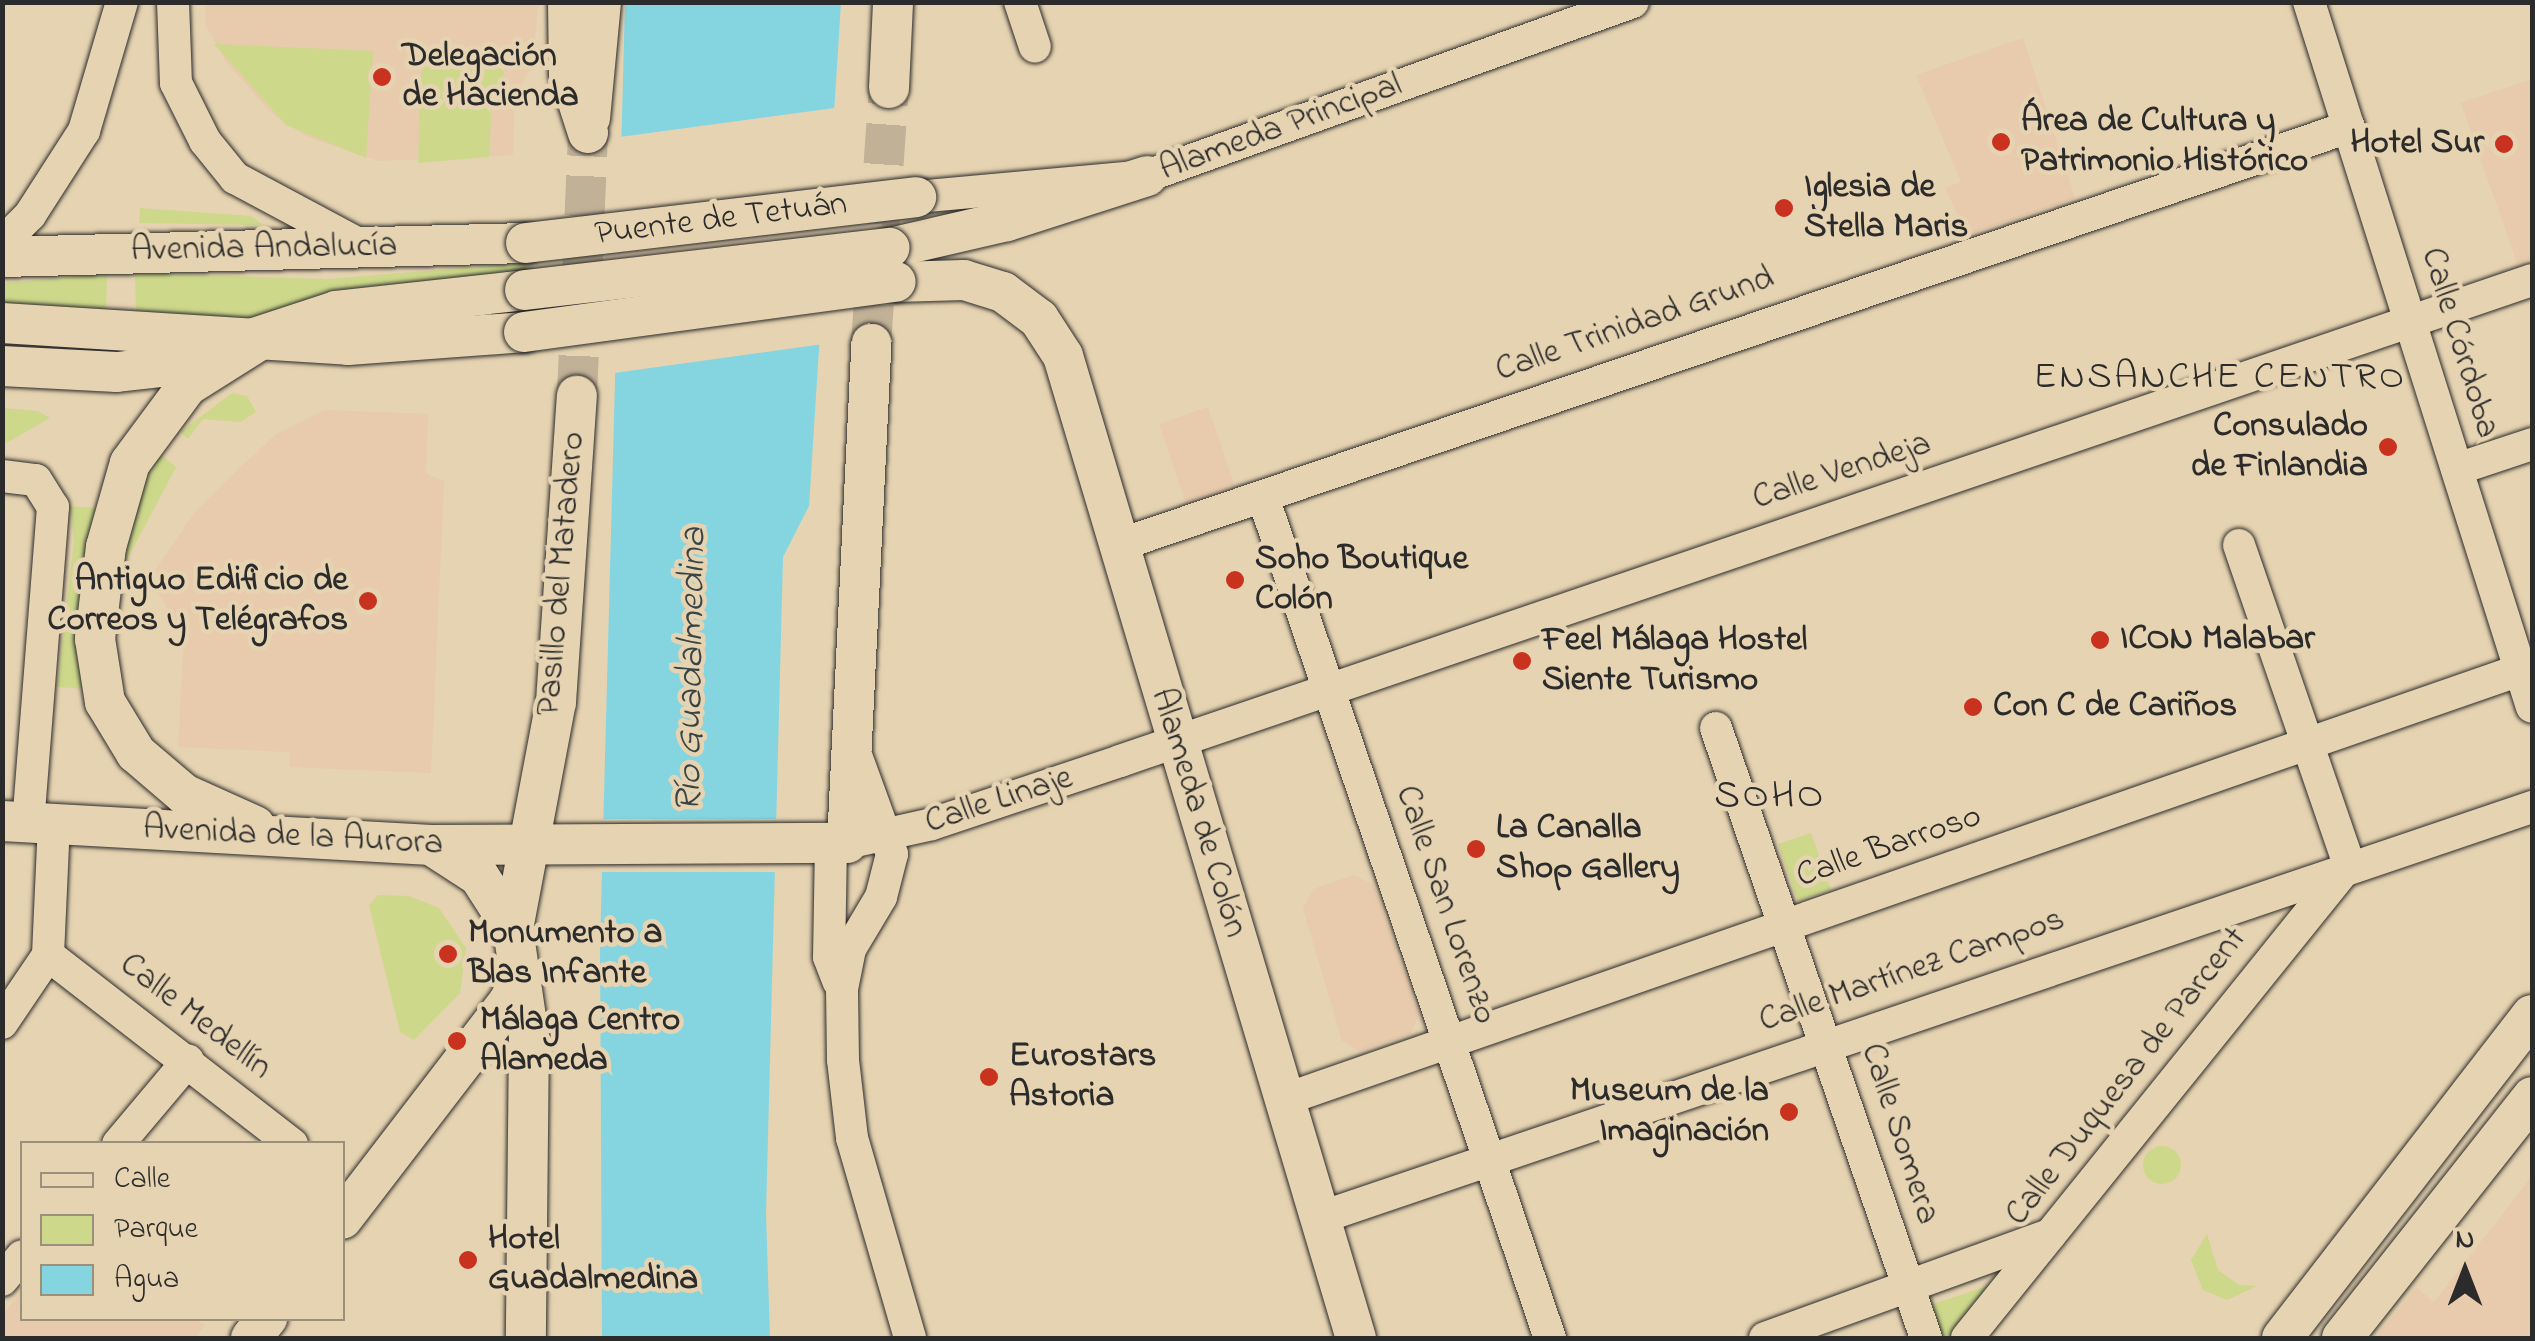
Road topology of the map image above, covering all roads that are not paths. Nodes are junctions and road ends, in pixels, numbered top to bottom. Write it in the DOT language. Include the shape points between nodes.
graph roads {
  1 [pos="122,2"];
  2 [pos="173,2"];
  3 [pos="568,2"];
  4 [pos="601,2"];
  5 [pos="894,2"];
  6 [pos="1020,2"];
  7 [pos="1633,2"];
  8 [pos="2309,2"];
  9 [pos="1035,47"];
  10 [pos="889,88"];
  11 [pos="2349,126"];
  12 [pos="1147,176"];
  13 [pos="916,197"];
  14 [pos="2,243"];
  15 [pos="526,243"];
  16 [pos="366,248"];
  17 [pos="2,257"];
  18 [pos="913,263"];
  19 [pos="2532,280"];
  20 [pos="2410,320"];
  21 [pos="2,324"];
  22 [pos="264,338"];
  23 [pos="871,344"];
  24 [pos="2,366"];
  25 [pos="577,396"];
  26 [pos="2532,444"];
  27 [pos="2457,469"];
  28 [pos="2,476"];
  29 [pos="1263,497"];
  30 [pos="1118,545"];
  31 [pos="2239,545"];
  32 [pos="2520,670"];
  33 [pos="1328,686"];
  34 [pos="2532,707"];
  35 [pos="1716,728"];
  36 [pos="1176,739"];
  37 [pos="2306,745"];
  38 [pos="853,747"];
  39 [pos="542,762"];
  40 [pos="2532,808"];
  41 [pos="28,823"];
  42 [pos="890,836"];
  43 [pos="287,838"];
  44 [pos="531,844"];
  45 [pos="822,844"];
  46 [pos="432,845"];
  47 [pos="2349,864"];
  48 [pos="833,908"];
  49 [pos="871,911"];
  50 [pos="1787,924"];
  51 [pos="513,929"];
  52 [pos="48,955"];
  53 [pos="521,976"];
  54 [pos="842,989"];
  55 [pos="2532,1015"];
  56 [pos="2,1023"];
  57 [pos="1449,1039"];
  58 [pos="1827,1042"];
  59 [pos="188,1061"];
  60 [pos="2532,1098"];
  61 [pos="1283,1100"];
  62 [pos="121,1141"];
  63 [pos="288,1141"];
  64 [pos="1490,1162"];
  65 [pos="348,1199"];
  66 [pos="1319,1218"];
  67 [pos="2054,1234"];
  68 [pos="20,1258"];
  69 [pos="2,1280"];
  70 [pos="1907,1290"];
  71 [pos="905,1325"];
  72 [pos="526,1338"];
  73 [pos="1356,1338"];
  74 [pos="1550,1338"];
  75 [pos="1764,1338"];
  76 [pos="1926,1338"];
  77 [pos="1967,1338"];
  78 [pos="2282,1338"];
  79 [pos="2342,1338"];
  1 -- 14 [label="street" via="84,131 30,214"];
  2 -- 16 [label="street" via="176,83 204,141 235,178"];
  3 -- 4 [label="main road" via="569,74 588,133"];
  5 -- 10 [label="main road"];
  6 -- 9 [label="street"];
  7 -- 12 [label="street, Alameda Principal"];
  8 -- 11 [label="street, Calle Córdoba"];
  11 -- 20 [label="street, Calle Córdoba"];
  11 -- 29 [label="street, Calle Trinidad Grund"];
  12 -- 13 [label="street, Alameda Principal"];
  12 -- 18 [label="main road"];
  13 -- 15 [label="main road, Puente de Tetuán, bridge"];
  15 -- 16 [label="main road, Avenida Andalucía"];
  16 -- 17 [label="main road, Avenida Andalucía"];
  18 -- 22 [label="main road, bridge" via="371,305"];
  18 -- 22 [label="main road, bridge" via="524,332 348,345"];
  18 -- 30 [label="main road, Alameda de Colón" via="1018,301 1063,356"];
  19 -- 20 [label="street, Calle Vendeja"];
  20 -- 27 [label="street, Calle Córdoba"];
  20 -- 33 [label="street, Calle Vendeja"];
  21 -- 22 [label="main road"];
  22 -- 24 [label="main road" via="142,370"];
  22 -- 43 [label="main road" via="187,386 130,463 106,548 95,639 105,702 161,779 210,808"];
  23 -- 38 [label="main road"];
  25 -- 39 [label="main road, Pasillo del Matadero" via="556,702"];
  26 -- 27 [label="street"];
  27 -- 32 [label="street, Calle Córdoba"];
  28 -- 41 [label="street" via="36,480 54,507"];
  29 -- 30 [label="street, Calle Trinidad Grund"];
  29 -- 33 [label="street, Calle San Lorenzo"];
  30 -- 36 [label="main road, Alameda de Colón"];
  31 -- 37 [label="street"];
  32 -- 34 [label="street, Calle Córdoba"];
  32 -- 37 [label="street, Calle Barroso"];
  33 -- 36 [label="street, Calle Vendeja"];
  33 -- 57 [label="street, Calle San Lorenzo"];
  35 -- 50 [label="street, Calle Somera"];
  36 -- 42 [label="street, Calle Linaje"];
  36 -- 61 [label="main road, Alameda de Colón"];
  37 -- 47 [label="street"];
  37 -- 50 [label="street, Calle Barroso"];
  38 -- 42 [label="street"];
  38 -- 45 [label="main road"];
  39 -- 44 [label="main road, Pasillo del Matadero"];
  39 -- 46 [label="main road" via="504,813"];
  40 -- 47 [label="street, Calle Martínez Campos"];
  41 -- 43 [label="main road, Avenida de la Aurora"];
  41 -- 52 [label="street"];
  42 -- 45 [label="street, Calle Linaje"];
  42 -- 49 [label="street" via="890,870"];
  43 -- 46 [label="main road, Avenida de la Aurora"];
  44 -- 45 [label="main road, Avenida de la Aurora"];
  44 -- 46 [label="main road, Avenida de la Aurora"];
  44 -- 51 [label="main road, Pasillo del Matadero"];
  45 -- 48 [label="street"];
  46 -- 51 [label="main road, Pasillo del Matadero" via="479,876"];
  47 -- 58 [label="street, Calle Martínez Campos"];
  47 -- 67 [label="street, Calle Duquesa de Parcent"];
  48 -- 49 [label="street"];
  48 -- 54 [label="street" via="829,957"];
  49 -- 54 [label="street" via="850,950"];
  50 -- 57 [label="street, Calle Barroso"];
  50 -- 58 [label="street, Calle Somera"];
  51 -- 53 [label="main road, Pasillo del Matadero"];
  52 -- 56 [label="street"];
  52 -- 59 [label="street, Calle Medellín"];
  53 -- 65 [label="main road" via="508,1003"];
  53 -- 72 [label="main road, Pasillo del Matadero" via="529,1037"];
  54 -- 71 [label="street" via="852,1138"];
  55 -- 78 [label="main road"];
  57 -- 61 [label="street, Calle Barroso"];
  57 -- 64 [label="street, Calle San Lorenzo"];
  58 -- 64 [label="street, Calle Martínez Campos"];
  58 -- 70 [label="street, Calle Somera"];
  59 -- 62 [label="street"];
  59 -- 63 [label="street, Calle Medellín"];
  60 -- 79 [label="main road"];
  61 -- 66 [label="main road, Alameda de Colón"];
  64 -- 66 [label="street, Calle Martínez Campos"];
  64 -- 74 [label="street, Calle San Lorenzo"];
  66 -- 73 [label="main road, Alameda de Colón"];
  67 -- 70 [label="street"];
  67 -- 77 [label="street, Calle Duquesa de Parcent"];
  68 -- 69 [label="street"];
  70 -- 75 [label="street"];
  70 -- 76 [label="street, Calle Somera"];
}
